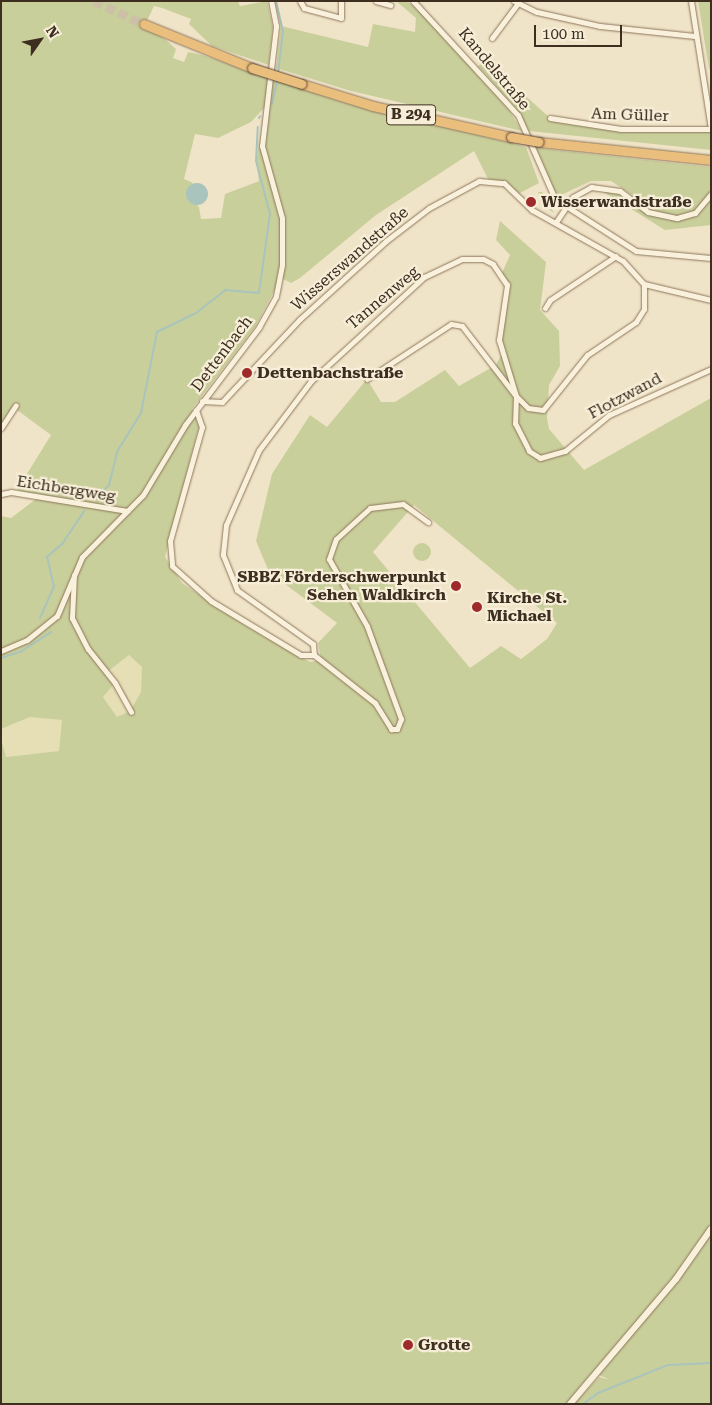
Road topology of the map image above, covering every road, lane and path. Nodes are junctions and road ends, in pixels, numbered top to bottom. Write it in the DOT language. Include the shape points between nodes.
graph roads {
  1 [pos="271,1"];
  2 [pos="300,1"];
  3 [pos="341,1"];
  4 [pos="376,1"];
  5 [pos="413,1"];
  6 [pos="691,1"];
  7 [pos="516,2"];
  8 [pos="390,5"];
  9 [pos="144,24"];
  10 [pos="694,36"];
  11 [pos="492,38"];
  12 [pos="550,118"];
  13 [pos="711,128"];
  14 [pos="711,160"];
  15 [pos="711,194"];
  16 [pos="565,207"];
  17 [pos="556,222"];
  18 [pos="616,256"];
  19 [pos="711,258"];
  20 [pos="644,284"];
  21 [pos="711,300"];
  22 [pos="545,308"];
  23 [pos="711,369"];
  24 [pos="367,380"];
  25 [pos="516,396"];
  26 [pos="202,401"];
  27 [pos="16,405"];
  28 [pos="196,410"];
  29 [pos="1,428"];
  30 [pos="1,494"];
  31 [pos="127,511"];
  32 [pos="428,522"];
  33 [pos="75,570"];
  34 [pos="1,651"];
  35 [pos="314,655"];
  36 [pos="131,712"];
  37 [pos="711,1229"];
  38 [pos="570,1404"];
  1 -- 26 [label="street, Dettenbach" via="276,26 262,146 284,234 280,284 259,327"];
  2 -- 3 [label="street" via="304,8 341,18"];
  4 -- 8 [label="street"];
  5 -- 16 [label="street, Kandelstraße" via="513,108 550,194"];
  6 -- 10 [label="street"];
  7 -- 10 [label="street" via="600,26"];
  7 -- 11 [label="street"];
  9 -- 14 [label="highway, B 294, bridge" via="252,68 382,108 539,142"];
  10 -- 13 [label="street"];
  12 -- 13 [label="street, Am Güller" via="621,129"];
  15 -- 16 [label="street" via="694,213 677,218 648,212 620,191 602,186 584,190"];
  16 -- 17 [label="street"];
  16 -- 19 [label="street, Kandelstraße" via="636,251"];
  17 -- 18 [label="street"];
  17 -- 26 [label="street, Wisserswandstraße" via="532,210 504,183 479,181 429,208 386,241 300,319 222,402"];
  18 -- 20 [label="street"];
  18 -- 22 [label="street" via="550,300"];
  20 -- 21 [label="street"];
  20 -- 25 [label="street" via="644,309 636,322 587,355 549,406 536,410"];
  23 -- 25 [label="street, Flotzwand" via="609,415 553,458 540,458 529,451 515,422"];
  24 -- 25 [label="street" via="451,324 462,326 476,340"];
  25 -- 35 [label="street, Tannenweg" via="499,340 507,284 493,264 473,258 448,265 412,287 332,359 279,418 238,494 226,526 223,555 237,590 313,644"];
  26 -- 28 [label="street, Dettenbach"];
  27 -- 29 [label="street"];
  28 -- 31 [label="street, Dettenbach" via="158,475"];
  28 -- 35 [label="street" via="202,426 170,541 172,566 211,601 301,655"];
  30 -- 31 [label="street, Eichbergweg" via="12,492"];
  31 -- 33 [label="street, Dettenbach" via="94,541"];
  32 -- 35 [label="street" via="403,504 370,508 336,539 329,559 367,626 401,719 397,729 391,729 369,698"];
  33 -- 34 [label="street, Dettenbach" via="57,616 27,640"];
  33 -- 36 [label="street, Dettenbach" via="72,618 88,649 115,683"];
  37 -- 38 [label="street" via="676,1279"];
}
